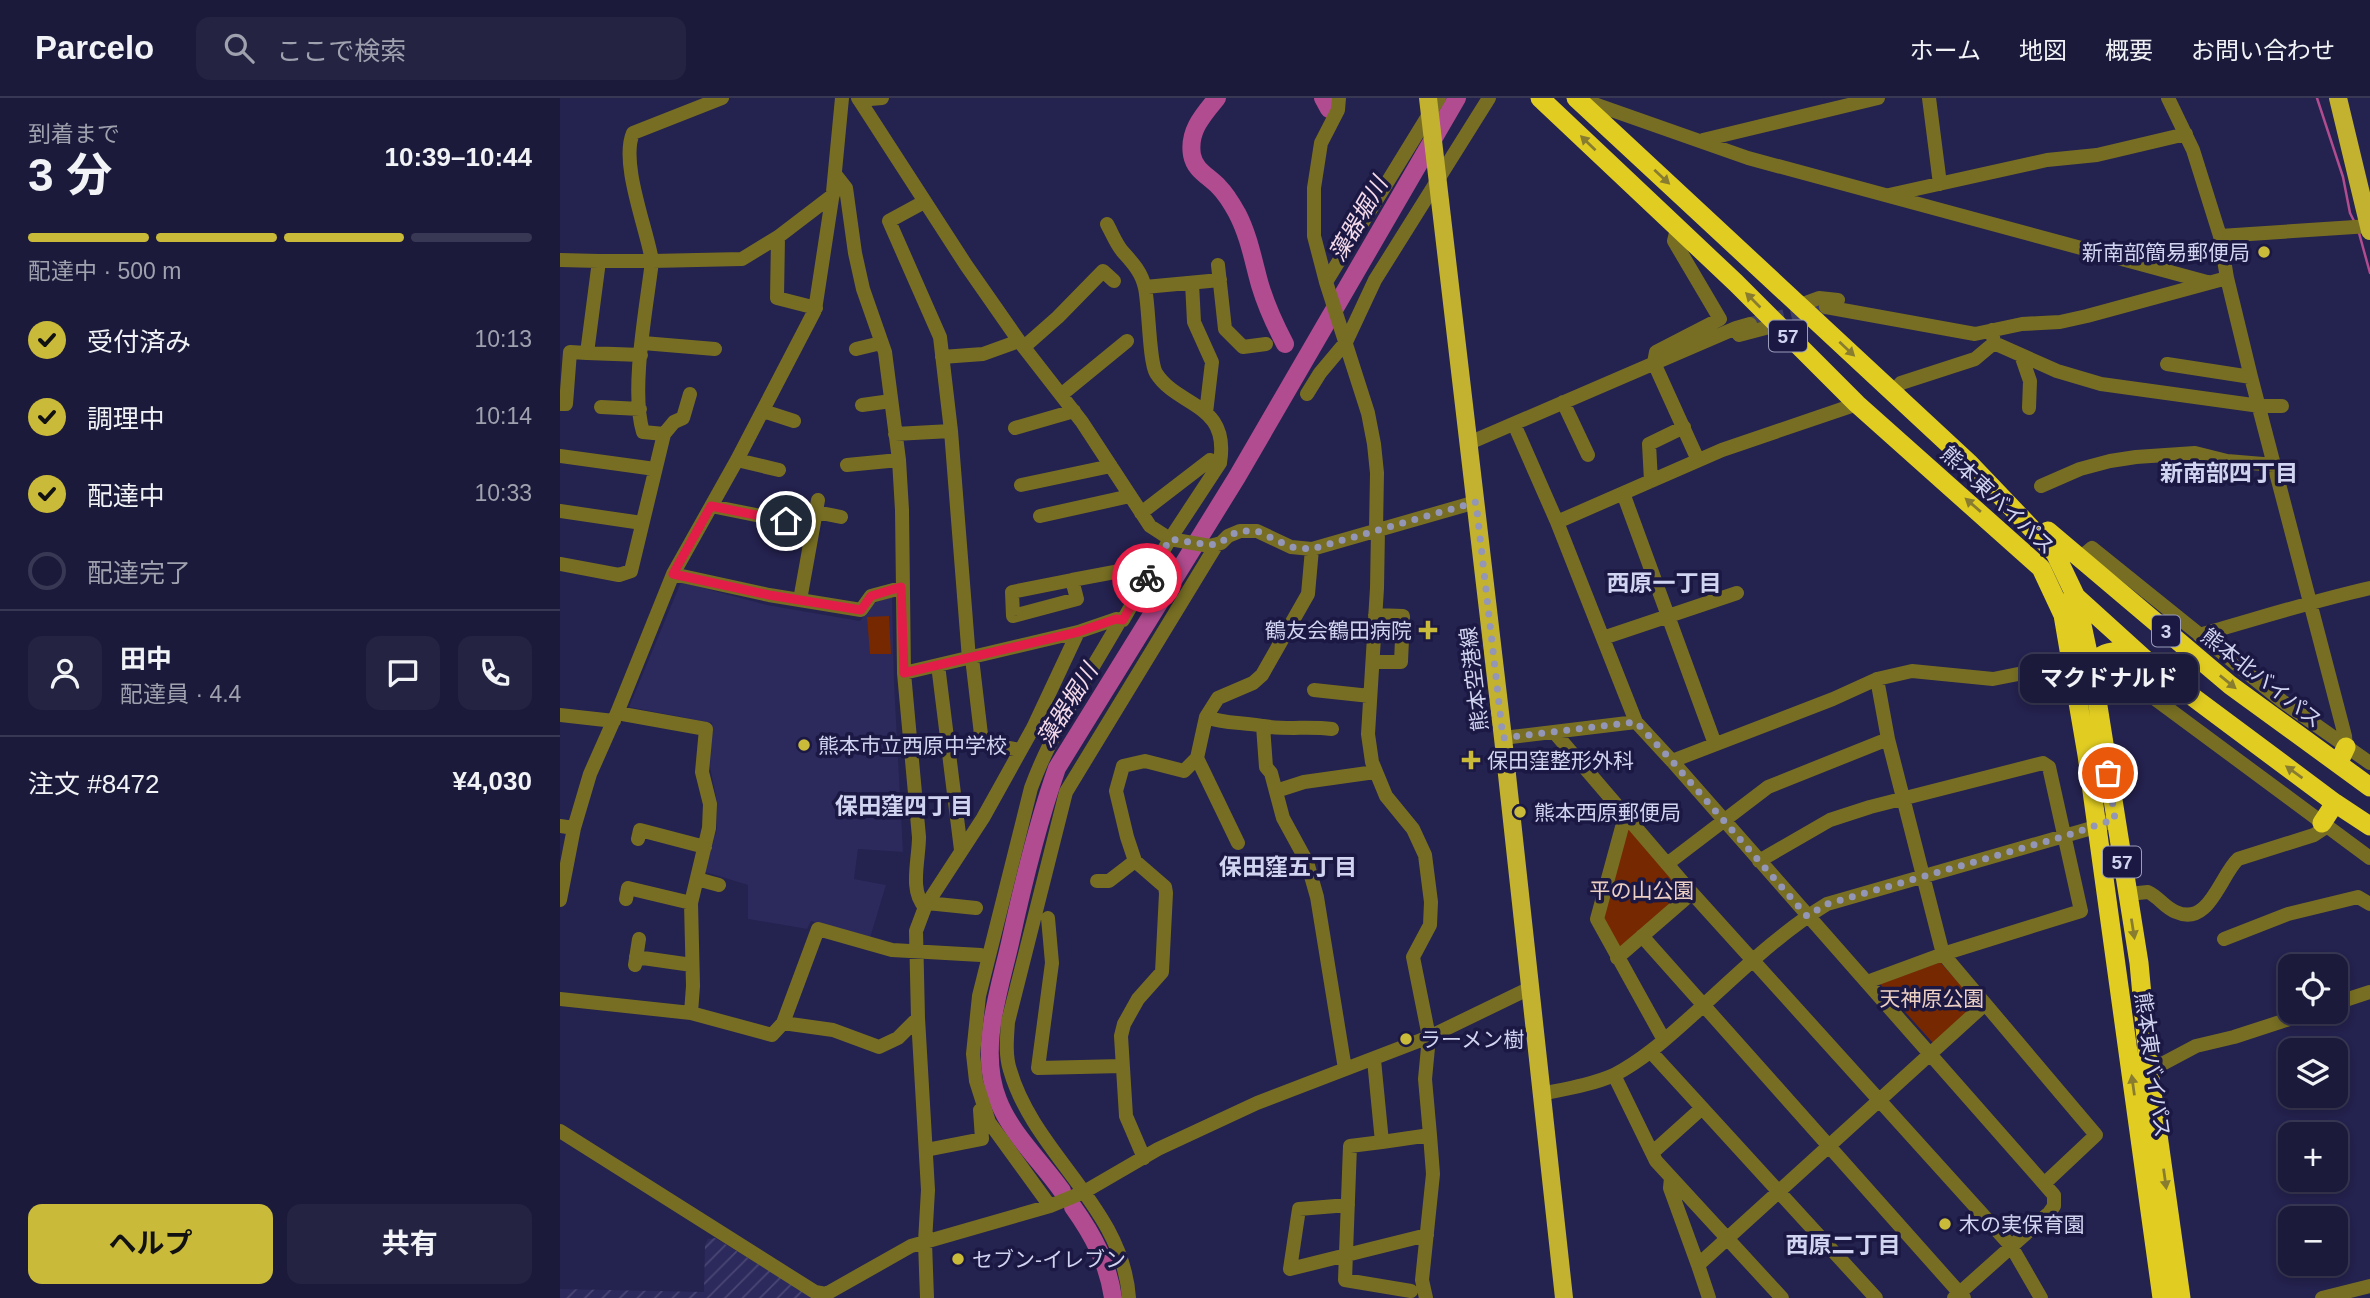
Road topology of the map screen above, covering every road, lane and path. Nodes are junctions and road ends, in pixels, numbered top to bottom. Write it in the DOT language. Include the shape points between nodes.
graph roads {
  1 [pos="722,98"];
  2 [pos="842,98"];
  3 [pos="882,98"];
  4 [pos="1339,98"];
  5 [pos="1489,98"];
  6 [pos="1540,98"];
  7 [pos="1577,98"];
  8 [pos="1878,98"];
  9 [pos="1928,98"];
  10 [pos="2168,98"];
  11 [pos="2338,98"];
  12 [pos="859,99"];
  13 [pos="1432,107"];
  14 [pos="2186,134"];
  15 [pos="1703,141"];
  16 [pos="835,174"];
  17 [pos="1437,175"];
  18 [pos="1940,184"];
  19 [pos="833,195"];
  20 [pos="1885,196"];
  21 [pos="924,202"];
  22 [pos="1107,224"];
  23 [pos="2370,228"];
  24 [pos="1677,229"];
  25 [pos="2220,236"];
  26 [pos="778,237"];
  27 [pos="560,260"];
  28 [pos="599,261"];
  29 [pos="653,261"];
  30 [pos="2227,278"];
  31 [pos="1114,281"];
  32 [pos="2207,282"];
  33 [pos="1192,283"];
  34 [pos="1328,286"];
  35 [pos="1145,287"];
  36 [pos="1800,305"];
  37 [pos="816,307"];
  38 [pos="1822,314"];
  39 [pos="1751,324"];
  40 [pos="1777,325"];
  41 [pos="1952,331"];
  42 [pos="1345,337"];
  43 [pos="1993,337"];
  44 [pos="1127,341"];
  45 [pos="881,343"];
  46 [pos="1022,344"];
  47 [pos="1266,344"];
  48 [pos="642,349"];
  49 [pos="715,349"];
  50 [pos="856,349"];
  51 [pos="565,352"];
  52 [pos="587,353"];
  53 [pos="2021,355"];
  54 [pos="942,357"];
  55 [pos="2167,364"];
  56 [pos="1656,366"];
  57 [pos="2251,377"];
  58 [pos="1893,392"];
  59 [pos="690,394"];
  60 [pos="1307,394"];
  61 [pos="1061,395"];
  62 [pos="891,401"];
  63 [pos="1563,402"];
  64 [pos="566,404"];
  65 [pos="1857,404"];
  66 [pos="862,405"];
  67 [pos="2260,406"];
  68 [pos="2282,406"];
  69 [pos="601,407"];
  70 [pos="2029,408"];
  71 [pos="640,409"];
  72 [pos="763,411"];
  73 [pos="1074,411"];
  74 [pos="1206,413"];
  75 [pos="794,421"];
  76 [pos="1514,424"];
  77 [pos="1684,427"];
  78 [pos="1014,428"];
  79 [pos="951,431"];
  80 [pos="664,434"];
  81 [pos="895,434"];
  82 [pos="1469,443"];
  83 [pos="1588,455"];
  84 [pos="560,456"];
  85 [pos="737,460"];
  86 [pos="899,460"];
  87 [pos="1210,460"];
  88 [pos="1698,460"];
  89 [pos="847,464"];
  90 [pos="1970,464"];
  91 [pos="2275,465"];
  92 [pos="1111,466"];
  93 [pos="655,468"];
  94 [pos="779,470"];
  95 [pos="1651,481"];
  96 [pos="1021,485"];
  97 [pos="2041,486"];
  98 [pos="1623,493"];
  99 [pos="1130,496"];
  100 [pos="1476,502"];
  101 [pos="711,506"];
  102 [pos="560,511"];
  103 [pos="1141,513"];
  104 [pos="1040,516"];
  105 [pos="841,517"];
  106 [pos="786,521"];
  107 [pos="1557,522"];
  108 [pos="642,523"];
  109 [pos="1377,531"];
  110 [pos="1174,539"];
  111 [pos="1214,545"];
  112 [pos="1312,549"];
  113 [pos="2080,558"];
  114 [pos="560,564"];
  115 [pos="2041,568"];
  116 [pos="673,574"];
  117 [pos="1072,580"];
  118 [pos="901,587"];
  119 [pos="2370,588"];
  120 [pos="1140,590"];
  121 [pos="1737,593"];
  122 [pos="2123,595"];
  123 [pos="800,600"];
  124 [pos="2308,601"];
  125 [pos="2079,602"];
  126 [pos="1376,615"];
  127 [pos="1668,618"];
  128 [pos="1121,620"];
  129 [pos="1078,632"];
  130 [pos="2199,635"];
  131 [pos="1603,638"];
  132 [pos="2068,642"];
  133 [pos="970,658"];
  134 [pos="1373,662"];
  135 [pos="2150,663"];
  136 [pos="938,666"];
  137 [pos="904,673"];
  138 [pos="2086,673"];
  139 [pos="1877,678"];
  140 [pos="1314,690"];
  141 [pos="1370,696"];
  142 [pos="560,715"];
  143 [pos="616,717"];
  144 [pos="1206,717"];
  145 [pos="1636,722"];
  146 [pos="1263,726"];
  147 [pos="1332,729"];
  148 [pos="1554,732"];
  149 [pos="1503,738"];
  150 [pos="1888,739"];
  151 [pos="1715,744"];
  152 [pos="1020,750"];
  153 [pos="2342,755"];
  154 [pos="1196,758"];
  155 [pos="1672,761"];
  156 [pos="2370,763"];
  157 [pos="1375,772"];
  158 [pos="2370,787"];
  159 [pos="1276,791"];
  160 [pos="1903,798"];
  161 [pos="2335,803"];
  162 [pos="1625,816"];
  163 [pos="1724,819"];
  164 [pos="2107,822"];
  165 [pos="2324,825"];
  166 [pos="2370,826"];
  167 [pos="567,827"];
  168 [pos="640,830"];
  169 [pos="2065,836"];
  170 [pos="1238,843"];
  171 [pos="705,847"];
  172 [pos="961,850"];
  173 [pos="2370,858"];
  174 [pos="1135,861"];
  175 [pos="1759,861"];
  176 [pos="1667,864"];
  177 [pos="1922,877"];
  178 [pos="697,879"];
  179 [pos="1097,881"];
  180 [pos="719,885"];
  181 [pos="1692,893"];
  182 [pos="2128,894"];
  183 [pos="626,899"];
  184 [pos="560,900"];
  185 [pos="691,903"];
  186 [pos="2370,904"];
  187 [pos="926,905"];
  188 [pos="976,908"];
  189 [pos="1807,916"];
  190 [pos="1048,918"];
  191 [pos="1642,936"];
  192 [pos="639,939"];
  193 [pos="2224,939"];
  194 [pos="917,951"];
  195 [pos="1943,954"];
  196 [pos="981,955"];
  197 [pos="1617,958"];
  198 [pos="1754,960"];
  199 [pos="692,965"];
  200 [pos="1867,982"];
  201 [pos="1530,988"];
  202 [pos="2370,992"];
  203 [pos="560,999"];
  204 [pos="2348,999"];
  205 [pos="1704,1005"];
  206 [pos="1984,1005"];
  207 [pos="691,1013"];
  208 [pos="918,1018"];
  209 [pos="783,1023"];
  210 [pos="2278,1023"];
  211 [pos="1429,1037"];
  212 [pos="1664,1040"];
  213 [pos="1651,1052"];
  214 [pos="1930,1054"];
  215 [pos="1374,1060"];
  216 [pos="1122,1066"];
  217 [pos="1345,1069"];
  218 [pos="2149,1070"];
  219 [pos="1614,1074"];
  220 [pos="979,1092"];
  221 [pos="1541,1094"];
  222 [pos="1878,1101"];
  223 [pos="1702,1108"];
  224 [pos="560,1131"];
  225 [pos="1430,1135"];
  226 [pos="1382,1142"];
  227 [pos="1829,1145"];
  228 [pos="926,1150"];
  229 [pos="1651,1153"];
  230 [pos="1144,1158"];
  231 [pos="1671,1178"];
  232 [pos="2045,1183"];
  233 [pos="1779,1191"];
  234 [pos="1084,1192"];
  235 [pos="1348,1205"];
  236 [pos="1050,1206"];
  237 [pos="1427,1235"];
  238 [pos="1728,1240"];
  239 [pos="925,1242"];
  240 [pos="2011,1246"];
  241 [pos="1346,1255"];
  242 [pos="1698,1265"];
  243 [pos="1422,1280"];
  244 [pos="2370,1286"];
  245 [pos="1408,1294"];
  246 [pos="1959,1296"];
  247 [pos="927,1298"];
  248 [pos="1129,1298"];
  249 [pos="1426,1298"];
  250 [pos="1564,1298"];
  251 [pos="1709,1298"];
  252 [pos="1782,1298"];
  253 [pos="1876,1298"];
  254 [pos="2041,1298"];
  255 [pos="2162,1298"];
  256 [pos="2180,1298"];
  257 [pos="2322,1298"];
  1 -- 29 [label="street" via="633,132 634,190"];
  2 -- 16 [label="street"];
  3 -- 12 [label="street"];
  4 -- 34 [label="street" via="1338,110 1321,143 1314,188 1314,236"];
  5 -- 17 [label="street"];
  24 -- 6 [label="highway, 熊本東バイパス / 57, one-way"];
  7 -- 15 [label="street"];
  7 -- 36 [label="highway, 熊本東バイパス / 57, one-way"];
  8 -- 15 [label="street"];
  9 -- 18 [label="street"];
  10 -- 14 [label="street"];
  11 -- 23 [label="main road"];
  12 -- 21 [label="street"];
  13 -- 17 [label="main road, 熊本空港線"];
  13 -- 34 [label="street"];
  14 -- 18 [label="street"];
  14 -- 25 [label="street"];
  15 -- 20 [label="street"];
  16 -- 19 [label="street"];
  16 -- 45 [label="street" via="846,188 863,289"];
  17 -- 42 [label="street"];
  17 -- 82 [label="main road, 熊本空港線"];
  18 -- 20 [label="street"];
  19 -- 26 [label="street"];
  19 -- 37 [label="street"];
  20 -- 32 [label="street"];
  21 -- 46 [label="street"];
  21 -- 54 [label="street" via="889,222 940,337"];
  22 -- 35 [label="street"];
  23 -- 25 [label="street"];
  40 -- 24 [label="highway, 熊本東バイパス / 57, one-way"];
  24 -- 56 [label="street" via="1674,241 1720,319 1656,352"];
  25 -- 30 [label="street"];
  26 -- 29 [label="street" via="743,259"];
  26 -- 37 [label="street" via="777,299"];
  27 -- 28 [label="street"];
  28 -- 29 [label="street"];
  28 -- 52 [label="street"];
  29 -- 48 [label="street"];
  30 -- 32 [label="street"];
  30 -- 57 [label="street"];
  31 -- 46 [label="street" via="1103,271 1058,317"];
  32 -- 43 [label="street" via="2087,316 2022,324"];
  33 -- 35 [label="street"];
  33 -- 47 [label="street" via="1219,272 1225,329 1243,347"];
  33 -- 74 [label="street" via="1194,323 1212,362"];
  34 -- 42 [label="street"];
  35 -- 74 [label="street" via="1154,371"];
  36 -- 38 [label="highway, 熊本東バイパス / 57"];
  36 -- 41 [label="street" via="1819,298 1841,300 1944,322"];
  37 -- 72 [label="street"];
  38 -- 41 [label="street" via="1940,336"];
  38 -- 58 [label="highway, 熊本東バイパス / 57, one-way"];
  39 -- 56 [label="street"];
  40 -- 56 [label="street"];
  40 -- 65 [label="highway, 熊本東バイパス / 57"];
  41 -- 43 [label="street"];
  42 -- 60 [label="street"];
  42 -- 109 [label="street" via="1374,444"];
  43 -- 53 [label="street"];
  43 -- 58 [label="street" via="1975,359 1901,383"];
  44 -- 61 [label="street" via="1111,359"];
  45 -- 50 [label="street"];
  45 -- 62 [label="street"];
  46 -- 54 [label="street" via="983,354"];
  46 -- 61 [label="street"];
  48 -- 49 [label="street"];
  48 -- 52 [label="street"];
  48 -- 71 [label="street"];
  51 -- 52 [label="street"];
  51 -- 64 [label="street"];
  53 -- 67 [label="street" via="2101,384"];
  53 -- 70 [label="street" via="2030,381"];
  54 -- 79 [label="street"];
  55 -- 57 [label="street"];
  56 -- 63 [label="street"];
  56 -- 77 [label="street"];
  57 -- 67 [label="street"];
  58 -- 90 [label="highway, 熊本東バイパス / 57"];
  59 -- 80 [label="street" via="683,418"];
  61 -- 73 [label="street"];
  62 -- 66 [label="street"];
  62 -- 81 [label="street"];
  63 -- 76 [label="street"];
  63 -- 83 [label="street"];
  65 -- 88 [label="street"];
  115 -- 65 [label="highway, 熊本東バイパス / 57, one-way"];
  67 -- 68 [label="street"];
  67 -- 91 [label="street"];
  69 -- 71 [label="street"];
  71 -- 80 [label="street" via="643,432"];
  72 -- 75 [label="street"];
  72 -- 85 [label="street"];
  73 -- 78 [label="street"];
  73 -- 92 [label="street"];
  74 -- 110 [label="street" via="1214,421 1222,450 1220,463"];
  76 -- 82 [label="street"];
  76 -- 107 [label="street"];
  77 -- 88 [label="street"];
  77 -- 95 [label="street" via="1649,444"];
  79 -- 81 [label="street"];
  79 -- 133 [label="street"];
  80 -- 93 [label="street"];
  81 -- 86 [label="street"];
  82 -- 100 [label="main road, 熊本空港線"];
  84 -- 93 [label="street"];
  85 -- 94 [label="street"];
  85 -- 101 [label="street"];
  86 -- 89 [label="street"];
  86 -- 118 [label="street"];
  87 -- 103 [label="street"];
  88 -- 95 [label="street"];
  90 -- 113 [label="highway, 熊本北バイパス / 3"];
  90 -- 125 [label="highway, 熊本東バイパス / 57" via="2055,553"];
  91 -- 97 [label="street" via="2195,453 2136,457 2080,469"];
  91 -- 124 [label="street"];
  92 -- 96 [label="street"];
  92 -- 99 [label="street"];
  93 -- 108 [label="street"];
  95 -- 98 [label="street"];
  98 -- 107 [label="street"];
  98 -- 127 [label="street"];
  99 -- 103 [label="street"];
  99 -- 104 [label="street"];
  100 -- 109 [label="street"];
  100 -- 149 [label="main road, 熊本空港線"];
  101 -- 106 [label="street"];
  101 -- 116 [label="street"];
  102 -- 108 [label="street"];
  103 -- 110 [label="street" via="1150,526"];
  105 -- 123 [label="street" via="817,506"];
  107 -- 131 [label="street"];
  108 -- 114 [label="street" via="631,572 619,575"];
  109 -- 112 [label="street"];
  109 -- 126 [label="street"];
  110 -- 111 [label="street"];
  110 -- 120 [label="street"];
  111 -- 112 [label="street" via="1240,531 1257,531 1291,547"];
  111 -- 234 [label="street" via="1066,792 1008,1022 1009,1068 1017,1090"];
  112 -- 144 [label="street" via="1308,594 1262,675 1218,698"];
  113 -- 122 [label="highway, 熊本北バイパス / 3"];
  113 -- 130 [label="street" via="2092,548"];
  115 -- 125 [label="highway, 3"];
  115 -- 132 [label="highway, 熊本東バイパス / 57" via="2063,615"];
  116 -- 123 [label="street"];
  116 -- 143 [label="street"];
  117 -- 120 [label="street" via="1136,568"];
  118 -- 123 [label="street" via="871,596 861,610"];
  118 -- 137 [label="street"];
  119 -- 124 [label="street"];
  120 -- 128 [label="street"];
  121 -- 127 [label="street"];
  122 -- 125 [label="highway" via="2103,592"];
  122 -- 153 [label="highway, 熊本北バイパス / 3, one-way" via="2230,685"];
  124 -- 130 [label="street"];
  124 -- 153 [label="street" via="2346,736"];
  125 -- 132 [label="highway"];
  125 -- 135 [label="highway, 3"];
  125 -- 138 [label="highway, 熊本東バイパス / 57"];
  126 -- 134 [label="street"];
  126 -- 134 [label="street" via="1403,616 1401,662"];
  127 -- 131 [label="street"];
  127 -- 151 [label="street"];
  128 -- 129 [label="street"];
  128 -- 220 [label="street" via="1053,736 1031,788 979,996 973,1054"];
  129 -- 133 [label="street"];
  129 -- 152 [label="street"];
  130 -- 153 [label="street"];
  131 -- 145 [label="street"];
  132 -- 138 [label="highway, 熊本東バイパス / 57"];
  133 -- 136 [label="street"];
  133 -- 152 [label="street" via="982,743"];
  134 -- 141 [label="street"];
  135 -- 138 [label="highway" via="2121,651 2111,652 2098,658"];
  161 -- 135 [label="highway, 3, one-way"];
  136 -- 137 [label="street"];
  136 -- 172 [label="street"];
  137 -- 187 [label="street" via="919,837 915,887 918,900"];
  138 -- 139 [label="street" via="2044,669 1993,679 1912,671"];
  138 -- 164 [label="highway, 熊本東バイパス / 57"];
  138 -- 165 [label="street" via="2131,681"];
  139 -- 150 [label="street"];
  139 -- 151 [label="street"];
  140 -- 141 [label="street"];
  141 -- 157 [label="street" via="1368,734"];
  142 -- 143 [label="street"];
  143 -- 167 [label="street"];
  143 -- 171 [label="street" via="706,729 702,772 710,804"];
  144 -- 146 [label="street"];
  144 -- 154 [label="street"];
  145 -- 148 [label="street"];
  145 -- 155 [label="street"];
  146 -- 147 [label="street"];
  146 -- 159 [label="street" via="1266,767"];
  148 -- 149 [label="street"];
  148 -- 162 [label="street"];
  149 -- 201 [label="main road, 熊本空港線"];
  150 -- 160 [label="street"];
  150 -- 163 [label="street" via="1768,788"];
  151 -- 155 [label="street"];
  152 -- 172 [label="street"];
  153 -- 156 [label="street"];
  153 -- 158 [label="highway, 熊本北バイパス / 3"];
  154 -- 170 [label="street"];
  154 -- 174 [label="street" via="1184,771 1145,761 1123,766 1116,791"];
  155 -- 163 [label="street"];
  157 -- 159 [label="street" via="1304,782"];
  157 -- 211 [label="street" via="1425,855 1430,925 1413,957"];
  159 -- 217 [label="street" via="1317,897"];
  160 -- 169 [label="street" via="2043,763 2049,767"];
  160 -- 175 [label="street" via="1830,820"];
  160 -- 177 [label="street"];
  161 -- 165 [label="highway"];
  161 -- 166 [label="highway, 3"];
  162 -- 176 [label="street"];
  162 -- 197 [label="street" via="1597,914"];
  163 -- 175 [label="street"];
  163 -- 176 [label="street"];
  164 -- 169 [label="street"];
  164 -- 182 [label="highway, 熊本東バイパス / 57"];
  255 -- 164 [label="highway, 熊本東バイパス / 57, one-way"];
  165 -- 173 [label="street"];
  165 -- 182 [label="street" via="2314,835 2238,859 2199,913 2174,912 2148,892"];
  167 -- 184 [label="street"];
  168 -- 171 [label="street"];
  169 -- 177 [label="street"];
  169 -- 195 [label="street" via="2081,911"];
  171 -- 178 [label="street"];
  172 -- 187 [label="street"];
  174 -- 179 [label="street" via="1109,881"];
  174 -- 216 [label="street" via="1165,887 1164,966 1124,1024"];
  175 -- 189 [label="street"];
  176 -- 181 [label="street"];
  177 -- 189 [label="street" via="1827,904"];
  177 -- 195 [label="street"];
  178 -- 180 [label="street"];
  178 -- 185 [label="street"];
  181 -- 191 [label="street"];
  181 -- 198 [label="street"];
  182 -- 218 [label="highway, 熊本東バイパス / 57, one-way"];
  183 -- 185 [label="street" via="628,888"];
  185 -- 199 [label="street"];
  186 -- 193 [label="street" via="2358,897 2288,914"];
  187 -- 188 [label="street"];
  187 -- 194 [label="street" via="916,931"];
  189 -- 198 [label="street"];
  189 -- 200 [label="street"];
  190 -- 216 [label="street" via="1052,962 1038,1069"];
  191 -- 197 [label="street"];
  191 -- 205 [label="street"];
  192 -- 199 [label="street" via="636,961"];
  194 -- 196 [label="street"];
  194 -- 208 [label="street"];
  194 -- 209 [label="street" via="892,950 818,929"];
  195 -- 200 [label="street"];
  195 -- 206 [label="street"];
  197 -- 212 [label="street"];
  198 -- 205 [label="street"];
  198 -- 222 [label="street"];
  199 -- 207 [label="street"];
  200 -- 214 [label="street"];
  201 -- 211 [label="street"];
  201 -- 221 [label="main road, 熊本空港線"];
  202 -- 204 [label="street"];
  203 -- 207 [label="street"];
  205 -- 212 [label="street"];
  205 -- 227 [label="street"];
  206 -- 214 [label="street"];
  206 -- 232 [label="street" via="2096,1135"];
  207 -- 209 [label="street" via="772,1035"];
  208 -- 209 [label="street" via="898,1038 879,1047 832,1030"];
  208 -- 228 [label="street"];
  210 -- 218 [label="street" via="2196,1046"];
  211 -- 215 [label="street"];
  211 -- 225 [label="street" via="1425,1079"];
  212 -- 213 [label="street"];
  213 -- 219 [label="street"];
  213 -- 223 [label="street"];
  214 -- 222 [label="street"];
  214 -- 232 [label="street"];
  215 -- 217 [label="street"];
  215 -- 226 [label="street"];
  216 -- 230 [label="street" via="1126,1116"];
  217 -- 230 [label="street" via="1257,1103"];
  218 -- 256 [label="highway, 熊本東バイパス / 57, one-way"];
  219 -- 221 [label="street"];
  219 -- 229 [label="street"];
  220 -- 228 [label="street" via="982,1139"];
  220 -- 236 [label="street" via="989,1122"];
  221 -- 250 [label="main road, 熊本空港線"];
  222 -- 227 [label="street"];
  222 -- 240 [label="street"];
  223 -- 229 [label="street"];
  223 -- 233 [label="street"];
  224 -- 239 [label="street" via="819,1294 832,1292"];
  225 -- 226 [label="street"];
  225 -- 237 [label="street" via="1433,1174"];
  226 -- 235 [label="street" via="1350,1146"];
  227 -- 233 [label="street"];
  227 -- 246 [label="street"];
  228 -- 239 [label="street"];
  229 -- 231 [label="street"];
  230 -- 234 [label="street"];
  231 -- 238 [label="street"];
  231 -- 242 [label="street" via="1670,1188"];
  232 -- 240 [label="street" via="2054,1195 2054,1206"];
  233 -- 238 [label="street"];
  233 -- 253 [label="street"];
  234 -- 236 [label="street"];
  234 -- 248 [label="street" via="1119,1253"];
  235 -- 241 [label="street"];
  235 -- 241 [label="street" via="1299,1209 1290,1269"];
  236 -- 239 [label="street"];
  237 -- 241 [label="street"];
  237 -- 243 [label="street"];
  238 -- 242 [label="street"];
  238 -- 252 [label="street"];
  239 -- 247 [label="street"];
  240 -- 246 [label="street"];
  240 -- 254 [label="street"];
  241 -- 245 [label="street" via="1345,1280"];
  242 -- 251 [label="street"];
  243 -- 245 [label="street"];
  243 -- 249 [label="street"];
  244 -- 257 [label="street"];
}
